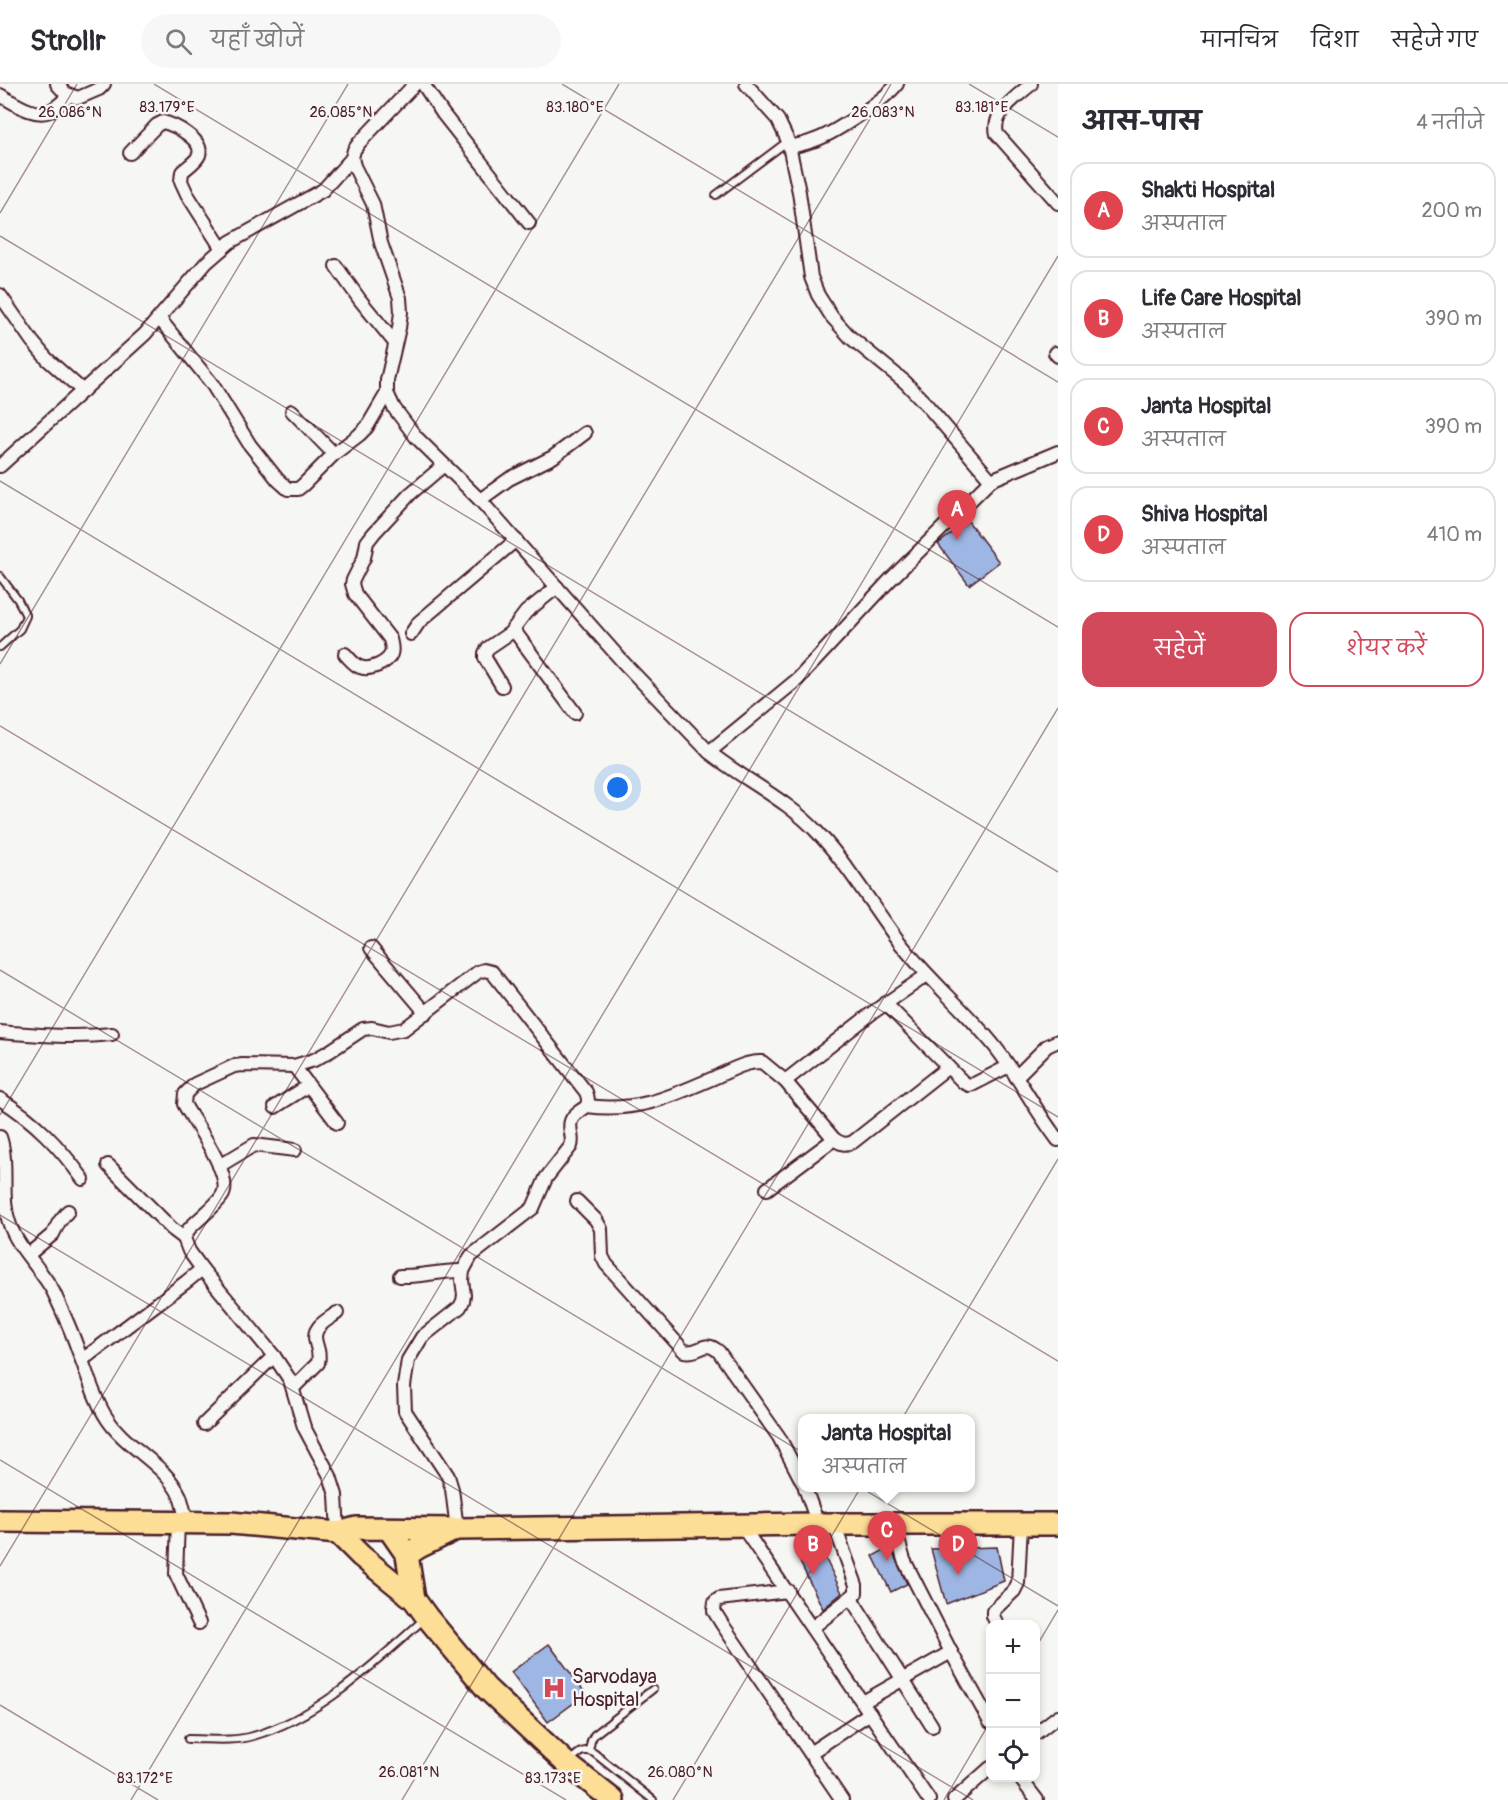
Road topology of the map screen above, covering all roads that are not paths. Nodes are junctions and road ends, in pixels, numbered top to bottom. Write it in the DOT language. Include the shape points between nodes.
graph roads {
  1 [pos="57,84"];
  2 [pos="104,84"];
  3 [pos="415,84"];
  4 [pos="423,84"];
  5 [pos="746,84"];
  6 [pos="897,84"];
  7 [pos="1031,84"];
  8 [pos="0,95"];
  9 [pos="69,96"];
  10 [pos="789,144"];
  11 [pos="130,153"];
  12 [pos="352,158"];
  13 [pos="716,195"];
  14 [pos="1058,203"];
  15 [pos="530,223"];
  16 [pos="222,249"];
  17 [pos="336,266"];
  18 [pos="0,295"];
  19 [pos="159,318"];
  20 [pos="395,343"];
  21 [pos="83,391"];
  22 [pos="387,393"];
  23 [pos="292,411"];
  24 [pos="585,433"];
  25 [pos="1058,452"];
  26 [pos="334,454"];
  27 [pos="444,465"];
  28 [pos="0,466"];
  29 [pos="991,480"];
  30 [pos="480,500"];
  31 [pos="516,540"];
  32 [pos="0,576"];
  33 [pos="557,587"];
  34 [pos="513,629"];
  35 [pos="411,634"];
  36 [pos="0,647"];
  37 [pos="345,654"];
  38 [pos="502,686"];
  39 [pos="575,713"];
  40 [pos="709,752"];
  41 [pos="371,948"];
  42 [pos="927,975"];
  43 [pos="885,1003"];
  44 [pos="426,1013"];
  45 [pos="0,1032"];
  46 [pos="112,1034"];
  47 [pos="1058,1041"];
  48 [pos="294,1066"];
  49 [pos="1009,1066"];
  50 [pos="948,1067"];
  51 [pos="1016,1077"];
  52 [pos="785,1081"];
  53 [pos="308,1086"];
  54 [pos="0,1099"];
  55 [pos="587,1106"];
  56 [pos="275,1107"];
  57 [pos="337,1123"];
  58 [pos="0,1137"];
  59 [pos="834,1139"];
  60 [pos="1058,1140"];
  61 [pos="295,1150"];
  62 [pos="108,1164"];
  63 [pos="219,1166"];
  64 [pos="83,1179"];
  65 [pos="767,1189"];
  66 [pos="577,1201"];
  67 [pos="68,1211"];
  68 [pos="184,1238"];
  69 [pos="28,1255"];
  70 [pos="202,1269"];
  71 [pos="463,1271"];
  72 [pos="400,1276"];
  73 [pos="337,1313"];
  74 [pos="274,1356"];
  75 [pos="82,1360"];
  76 [pos="293,1388"];
  77 [pos="204,1424"];
  78 [pos="798,1473"];
  79 [pos="807,1492"];
  80 [pos="0,1521"];
  81 [pos="182,1523"];
  82 [pos="893,1523"];
  83 [pos="826,1524"];
  84 [pos="1058,1524"];
  85 [pos="1021,1525"];
  86 [pos="742,1526"];
  87 [pos="389,1528"];
  88 [pos="457,1529"];
  89 [pos="338,1533"];
  90 [pos="407,1555"];
  91 [pos="788,1591"];
  92 [pos="851,1598"];
  93 [pos="414,1599"];
  94 [pos="427,1617"];
  95 [pos="995,1620"];
  96 [pos="199,1623"];
  97 [pos="812,1628"];
  98 [pos="951,1652"];
  99 [pos="903,1680"];
  100 [pos="653,1689"];
  101 [pos="866,1708"];
  102 [pos="986,1715"];
  103 [pos="1058,1716"];
  104 [pos="932,1726"];
  105 [pos="1040,1729"];
  106 [pos="188,1739"];
  107 [pos="589,1751"];
  108 [pos="810,1753"];
  109 [pos="567,1764"];
  110 [pos="986,1772"];
  111 [pos="1023,1782"];
  112 [pos="613,1800"];
  113 [pos="653,1800"];
  114 [pos="842,1800"];
  115 [pos="929,1800"];
  116 [pos="954,1800"];
  117 [pos="1037,1800"];
  1 -- 9 [label="street"];
  2 -- 9 [label="street" via="84,96"];
  3 -- 12 [label="street" via="359,143"];
  4 -- 15 [label="street"];
  5 -- 10 [label="street" via="778,120"];
  6 -- 10 [label="street" via="879,101 824,136 812,142"];
  7 -- 14 [label="street" via="1004,109 995,127"];
  8 -- 9 [label="street" via="40,113 53,109"];
  10 -- 13 [label="lane"];
  10 -- 29 [label="street" via="811,277 818,295 850,337 919,396"];
  11 -- 16 [label="street" via="163,122 198,143 198,156 182,172 181,181"];
  12 -- 16 [label="street" via="323,190"];
  12 -- 20 [label="street" via="373,204 381,243 400,298"];
  16 -- 19 [label="street"];
  17 -- 20 [label="street"];
  18 -- 21 [label="street" via="32,341"];
  19 -- 21 [label="street"];
  19 -- 26 [label="street" via="212,384 250,445 283,486 298,489"];
  20 -- 22 [label="street"];
  21 -- 28 [label="street"];
  22 -- 26 [label="street" via="367,427"];
  22 -- 27 [label="street" via="400,418"];
  23 -- 26 [label="street"];
  24 -- 30 [label="street" via="553,458 509,479"];
  25 -- 29 [label="street"];
  27 -- 30 [label="street"];
  27 -- 37 [label="street" via="374,532 352,584 355,594 390,639 390,655 366,669"];
  29 -- 40 [label="street" via="798,679"];
  30 -- 31 [label="street"];
  31 -- 33 [label="street"];
  31 -- 35 [label="street" via="419,622"];
  32 -- 36 [label="lane" via="26,616 20,629"];
  33 -- 34 [label="street" via="526,612"];
  33 -- 40 [label="street"];
  34 -- 38 [label="street" via="485,653"];
  34 -- 39 [label="street"];
  40 -- 42 [label="street" via="818,832"];
  41 -- 44 [label="street"];
  42 -- 43 [label="street"];
  42 -- 49 [label="street" via="976,1023"];
  43 -- 50 [label="street"];
  43 -- 52 [label="street"];
  44 -- 48 [label="street" via="395,1032 363,1029 330,1052"];
  44 -- 55 [label="street" via="478,972 492,972 586,1092"];
  45 -- 46 [label="street" via="85,1037"];
  47 -- 51 [label="street" via="1047,1046"];
  48 -- 53 [label="street"];
  48 -- 63 [label="street" via="234,1066 195,1084 185,1094 184,1104"];
  49 -- 50 [label="street" via="969,1085"];
  49 -- 51 [label="street"];
  50 -- 59 [label="street" via="853,1143 841,1144"];
  51 -- 60 [label="street"];
  52 -- 55 [label="street" via="756,1061 646,1105"];
  52 -- 59 [label="street"];
  53 -- 56 [label="street"];
  53 -- 57 [label="street"];
  54 -- 64 [label="street" via="42,1130"];
  55 -- 71 [label="street" via="571,1120 571,1146 546,1178 533,1208 471,1256"];
  58 -- 69 [label="street" via="7,1214"];
  59 -- 65 [label="street"];
  61 -- 63 [label="street" via="254,1145"];
  62 -- 68 [label="street" via="161,1220"];
  63 -- 68 [label="street" via="226,1182 222,1196"];
  66 -- 78 [label="street" via="599,1225 602,1256 612,1272 684,1351 711,1346 719,1352 779,1437"];
  67 -- 69 [label="street" via="53,1234"];
  68 -- 70 [label="street"];
  69 -- 75 [label="street" via="51,1288"];
  70 -- 74 [label="street"];
  70 -- 75 [label="street"];
  71 -- 72 [label="street"];
  71 -- 88 [label="street" via="463,1301 422,1337 408,1360 404,1386 405,1411 448,1476"];
  73 -- 76 [label="street" via="315,1330 318,1363"];
  74 -- 76 [label="street"];
  74 -- 77 [label="street"];
  75 -- 81 [label="street" via="106,1418 174,1486 180,1498"];
  76 -- 89 [label="street" via="304,1427 336,1495"];
  79 -- 83 [label="street"];
  80 -- 81 [label="highway"];
  81 -- 89 [label="highway" via="231,1523"];
  81 -- 96 [label="street" via="176,1574"];
  82 -- 83 [label="highway"];
  82 -- 85 [label="highway"];
  82 -- 98 [label="street" via="904,1560"];
  83 -- 86 [label="highway"];
  83 -- 92 [label="street" via="856,1585"];
  84 -- 85 [label="highway"];
  85 -- 95 [label="street" via="1018,1583 993,1611"];
  86 -- 88 [label="highway"];
  86 -- 91 [label="street"];
  87 -- 88 [label="highway"];
  87 -- 89 [label="highway" via="356,1528"];
  87 -- 90 [label="highway"];
  88 -- 90 [label="highway"];
  89 -- 93 [label="highway"];
  90 -- 93 [label="highway"];
  91 -- 97 [label="street"];
  91 -- 108 [label="street" via="719,1599 714,1611"];
  92 -- 97 [label="street"];
  92 -- 99 [label="street"];
  93 -- 94 [label="highway"];
  94 -- 106 [label="lane" via="343,1689 306,1713 252,1736"];
  94 -- 109 [label="highway" via="486,1688"];
  97 -- 101 [label="street"];
  98 -- 99 [label="street"];
  98 -- 102 [label="street"];
  99 -- 101 [label="street"];
  99 -- 104 [label="street"];
  100 -- 107 [label="lane" via="594,1735"];
  101 -- 108 [label="street"];
  101 -- 115 [label="street"];
  103 -- 105 [label="street"];
  107 -- 109 [label="lane" via="577,1754"];
  107 -- 113 [label="lane"];
  108 -- 114 [label="street"];
  109 -- 112 [label="highway"];
  110 -- 116 [label="street"];
  111 -- 117 [label="street"];
}
